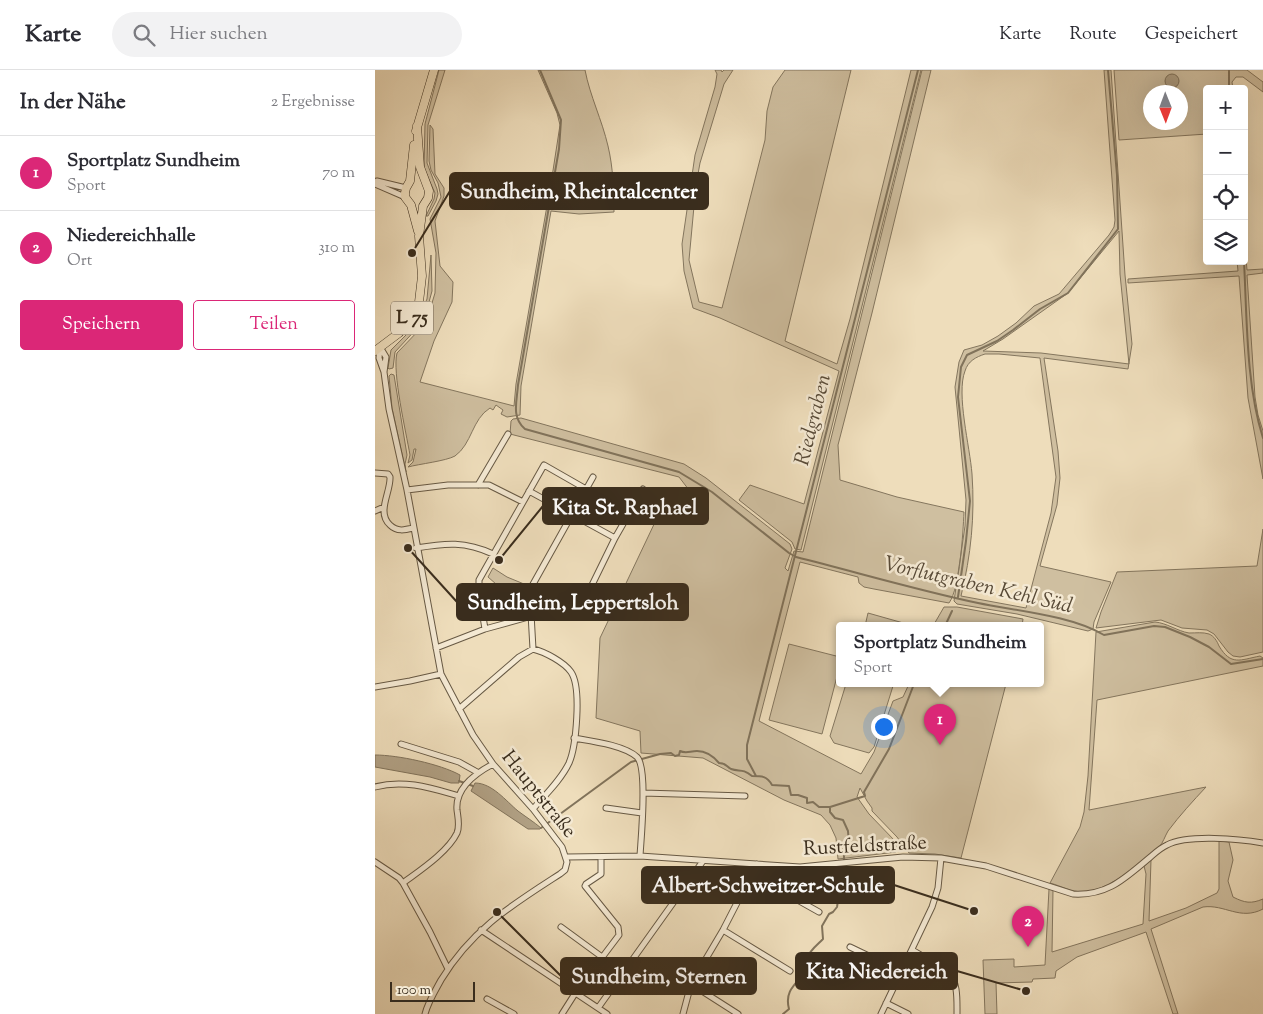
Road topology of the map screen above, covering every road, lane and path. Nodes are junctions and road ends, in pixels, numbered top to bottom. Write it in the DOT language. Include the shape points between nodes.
graph roads {
  1 [pos="434,70"];
  2 [pos="417,126"];
  3 [pos="375,182"];
  4 [pos="425,184"];
  5 [pos="408,185"];
  6 [pos="405,197"];
  7 [pos="411,205"];
  8 [pos="423,206"];
  9 [pos="419,236"];
  10 [pos="377,348"];
  11 [pos="508,434"];
  12 [pos="375,473"];
  13 [pos="593,477"];
  14 [pos="478,485"];
  15 [pos="643,488"];
  16 [pos="407,490"];
  17 [pos="586,490"];
  18 [pos="529,491"];
  19 [pos="523,502"];
  20 [pos="384,507"];
  21 [pos="633,507"];
  22 [pos="375,511"];
  23 [pos="572,515"];
  24 [pos="652,518"];
  25 [pos="413,528"];
  26 [pos="615,538"];
  27 [pos="416,548"];
  28 [pos="493,554"];
  29 [pos="531,615"];
  30 [pos="485,629"];
  31 [pos="436,648"];
  32 [pos="533,649"];
  33 [pos="441,674"];
  34 [pos="375,687"];
  35 [pos="459,710"];
  36 [pos="574,738"];
  37 [pos="401,744"];
  38 [pos="493,764"];
  39 [pos="477,772"];
  40 [pos="375,787"];
  41 [pos="643,793"];
  42 [pos="459,796"];
  43 [pos="745,796"];
  44 [pos="533,808"];
  45 [pos="606,808"];
  46 [pos="642,813"];
  47 [pos="1263,843"];
  48 [pos="640,856"];
  49 [pos="567,857"];
  50 [pos="601,858"];
  51 [pos="941,858"];
  52 [pos="703,861"];
  53 [pos="375,862"];
  54 [pos="757,864"];
  55 [pos="753,876"];
  56 [pos="403,883"];
  57 [pos="819,912"];
  58 [pos="561,927"];
  59 [pos="481,930"];
  60 [pos="723,930"];
  61 [pos="850,947"];
  62 [pos="912,950"];
  63 [pos="601,958"];
  64 [pos="448,969"];
  65 [pos="790,971"];
  66 [pos="902,972"];
  67 [pos="691,984"];
  68 [pos="576,992"];
  69 [pos="487,999"];
  70 [pos="886,1003"];
  71 [pos="597,1008"];
  72 [pos="425,1014"];
  73 [pos="514,1014"];
  74 [pos="562,1014"];
  75 [pos="607,1014"];
  76 [pos="683,1014"];
  77 [pos="738,1014"];
  78 [pos="881,1014"];
  79 [pos="908,1014"];
  80 [pos="957,1014"];
  1 -- 2 [label="main road, L 75"];
  2 -- 4 [label="main road, L 75" via="420,167"];
  2 -- 5 [label="main road, L 75"];
  3 -- 5 [label="street"];
  3 -- 6 [label="street"];
  4 -- 5 [label="main road" via="416,180"];
  4 -- 8 [label="main road, L 75" via="429,191"];
  5 -- 6 [label="main road, L 75"];
  6 -- 7 [label="main road, L 75"];
  7 -- 8 [label="main road"];
  7 -- 9 [label="main road, L 75"];
  8 -- 9 [label="main road, L 75"];
  9 -- 10 [label="main road, L 75" via="422,276 416,310 399,334"];
  10 -- 16 [label="street, Hauptstraße" via="386,357 384,372 389,409"];
  11 -- 14 [label="street"];
  12 -- 20 [label="street" via="390,477"];
  13 -- 17 [label="street"];
  14 -- 16 [label="street"];
  14 -- 19 [label="street" via="489,486"];
  15 -- 21 [label="street"];
  16 -- 25 [label="street, Hauptstraße"];
  17 -- 18 [label="street" via="544,465"];
  17 -- 23 [label="street"];
  18 -- 19 [label="street"];
  18 -- 23 [label="street"];
  19 -- 28 [label="street"];
  20 -- 22 [label="street"];
  20 -- 25 [label="street" via="386,520 394,528"];
  21 -- 24 [label="street"];
  21 -- 26 [label="street"];
  23 -- 26 [label="street"];
  23 -- 29 [label="street" via="532,586"];
  25 -- 27 [label="street, Hauptstraße"];
  26 -- 29 [label="street" via="583,596 568,606"];
  27 -- 28 [label="street" via="446,543 469,545"];
  27 -- 31 [label="street, Hauptstraße"];
  28 -- 30 [label="street" via="479,580"];
  29 -- 30 [label="street"];
  29 -- 32 [label="street"];
  30 -- 31 [label="street"];
  31 -- 33 [label="street, Hauptstraße"];
  32 -- 35 [label="street"];
  32 -- 36 [label="street" via="550,655 571,672 577,695"];
  33 -- 34 [label="street"];
  33 -- 35 [label="street, Hauptstraße"];
  35 -- 38 [label="street, Hauptstraße"];
  36 -- 41 [label="street" via="619,748 637,757 641,764"];
  36 -- 44 [label="street" via="564,772"];
  37 -- 39 [label="street" via="459,762"];
  38 -- 39 [label="street"];
  38 -- 44 [label="street, Hauptstraße"];
  39 -- 42 [label="street"];
  40 -- 42 [label="street" via="407,783"];
  41 -- 43 [label="street"];
  41 -- 46 [label="street"];
  42 -- 56 [label="street" via="455,836 436,858"];
  44 -- 49 [label="street, Hauptstraße"];
  45 -- 46 [label="street"];
  46 -- 48 [label="street"];
  47 -- 51 [label="street, Rustfeldstraße" via="1184,840 1159,850 1122,881 1086,895 1073,894 986,866"];
  48 -- 50 [label="street, Rustfeldstraße"];
  48 -- 52 [label="street, Rustfeldstraße"];
  49 -- 50 [label="street, Rustfeldstraße"];
  49 -- 59 [label="street, Hauptstraße" via="565,870"];
  50 -- 63 [label="street" via="601,874 585,886 617,927 619,935"];
  51 -- 54 [label="street, Rustfeldstraße" via="903,856 801,867"];
  51 -- 62 [label="street" via="938,888"];
  52 -- 54 [label="street, Rustfeldstraße"];
  52 -- 71 [label="street"];
  53 -- 56 [label="street"];
  54 -- 55 [label="street"];
  55 -- 57 [label="street"];
  55 -- 60 [label="street"];
  56 -- 64 [label="street"];
  58 -- 63 [label="street"];
  59 -- 64 [label="street, Hauptstraße"];
  59 -- 68 [label="street"];
  60 -- 65 [label="street"];
  60 -- 67 [label="street"];
  61 -- 66 [label="street"];
  62 -- 66 [label="street"];
  62 -- 80 [label="street" via="952,976"];
  63 -- 68 [label="street"];
  64 -- 72 [label="street, Hauptstraße"];
  66 -- 70 [label="street"];
  67 -- 76 [label="street"];
  67 -- 77 [label="street"];
  68 -- 71 [label="street"];
  68 -- 74 [label="street"];
  69 -- 73 [label="street"];
  70 -- 78 [label="street"];
  70 -- 79 [label="street"];
  71 -- 75 [label="street"];
}
